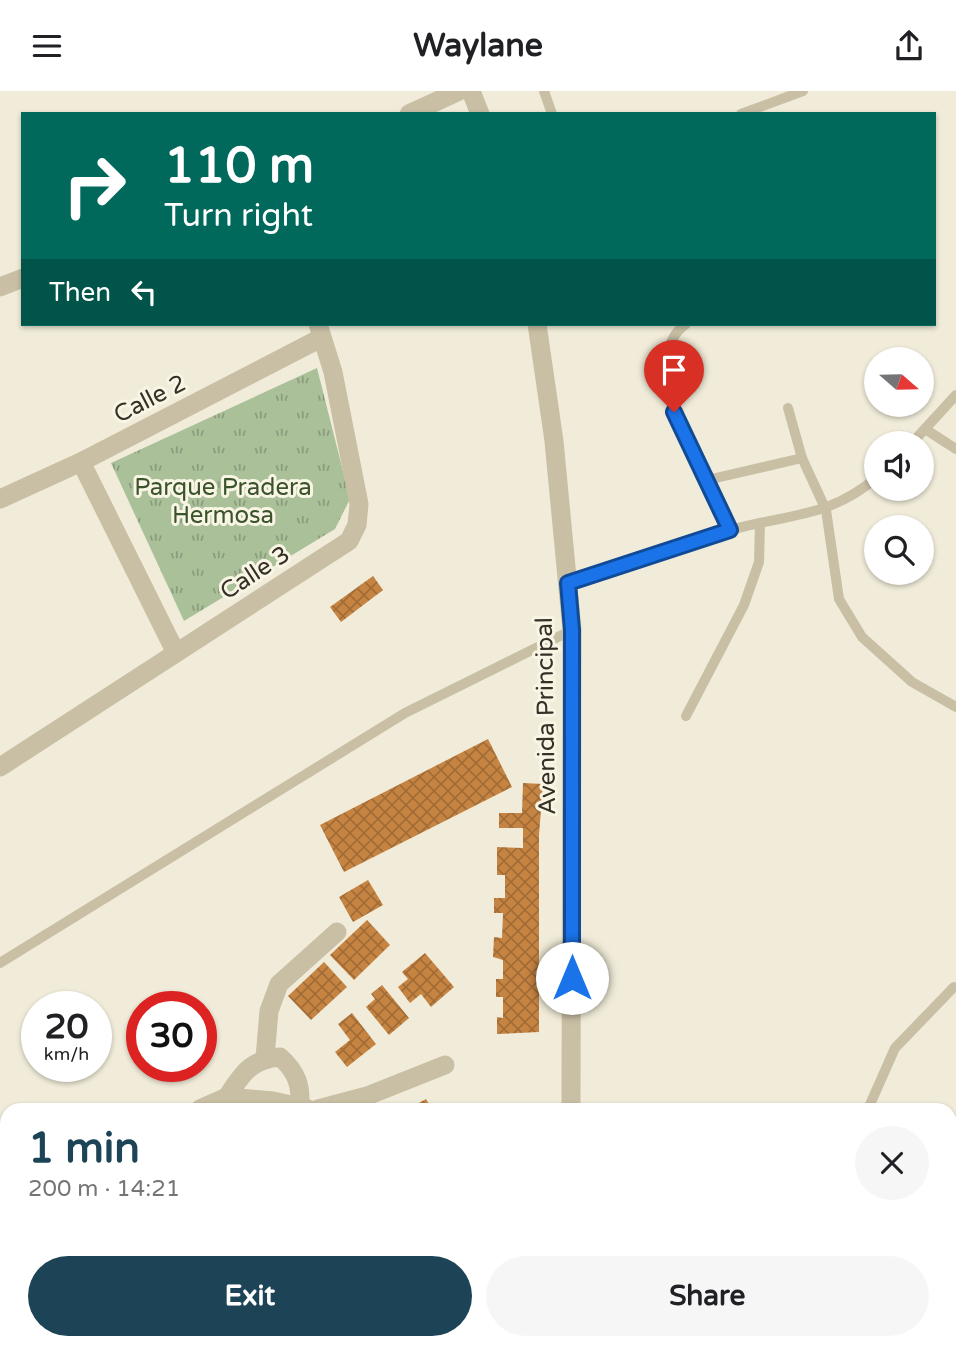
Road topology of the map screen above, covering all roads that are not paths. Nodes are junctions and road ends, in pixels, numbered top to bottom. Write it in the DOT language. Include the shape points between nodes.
graph roads {
  1 [pos="459,91"];
  2 [pos="471,91"];
  3 [pos="544,91"];
  4 [pos="803,91"];
  5 [pos="413,112"];
  6 [pos="479,112"];
  7 [pos="551,112"];
  8 [pos="746,112"];
  9 [pos="21,279"];
  10 [pos="0,287"];
  11 [pos="537,326"];
  12 [pos="684,326"];
  13 [pos="320,331"];
  14 [pos="956,395"];
  15 [pos="788,408"];
  16 [pos="925,429"];
  17 [pos="956,449"];
  18 [pos="802,458"];
  19 [pos="81,462"];
  20 [pos="707,480"];
  21 [pos="864,489"];
  22 [pos="0,499"];
  23 [pos="826,510"];
  24 [pos="760,523"];
  25 [pos="730,530"];
  26 [pos="568,583"];
  27 [pos="572,630"];
  28 [pos="176,653"];
  29 [pos="956,707"];
  30 [pos="686,716"];
  31 [pos="0,767"];
  32 [pos="337,932"];
  33 [pos="0,963"];
  34 [pos="954,987"];
  35 [pos="265,1058"];
  36 [pos="444,1065"];
  37 [pos="228,1097"];
  38 [pos="214,1103"];
  39 [pos="268,1103"];
  40 [pos="307,1103"];
  41 [pos="336,1103"];
  42 [pos="571,1103"];
  43 [pos="871,1103"];
  1 -- 5 [label="street"];
  2 -- 6 [label="street"];
  3 -- 7 [label="lane"];
  4 -- 8 [label="lane"];
  9 -- 10 [label="street"];
  11 -- 26 [label="street, Avenida Principal"];
  12 -- 20 [label="lane" via="671,341 666,363 674,412"];
  13 -- 19 [label="street, Calle 2"];
  13 -- 28 [label="street, Calle 3" via="333,372 359,504 357,525 349,541"];
  14 -- 16 [label="lane"];
  15 -- 18 [label="lane"];
  16 -- 17 [label="lane"];
  18 -- 20 [label="lane"];
  18 -- 23 [label="lane"];
  19 -- 22 [label="street, Calle 2"];
  19 -- 28 [label="street"];
  20 -- 25 [label="lane"];
  21 -- 23 [label="lane"];
  23 -- 24 [label="lane"];
  23 -- 29 [label="lane" via="839,599 862,637 912,682"];
  24 -- 25 [label="lane"];
  24 -- 30 [label="lane" via="759,562 744,605"];
  25 -- 26 [label="lane"];
  26 -- 27 [label="street, Avenida Principal"];
  27 -- 33 [label="lane" via="405,713"];
  27 -- 42 [label="street, Avenida Principal"];
  28 -- 31 [label="street, Calle 3"];
  32 -- 35 [label="street" via="279,984 269,1011"];
  34 -- 43 [label="lane" via="895,1048"];
  35 -- 37 [label="street" via="245,1069"];
  35 -- 40 [label="street" via="280,1057 293,1069"];
  36 -- 41 [label="street" via="367,1096"];
  37 -- 38 [label="street"];
  37 -- 39 [label="street"];
}
